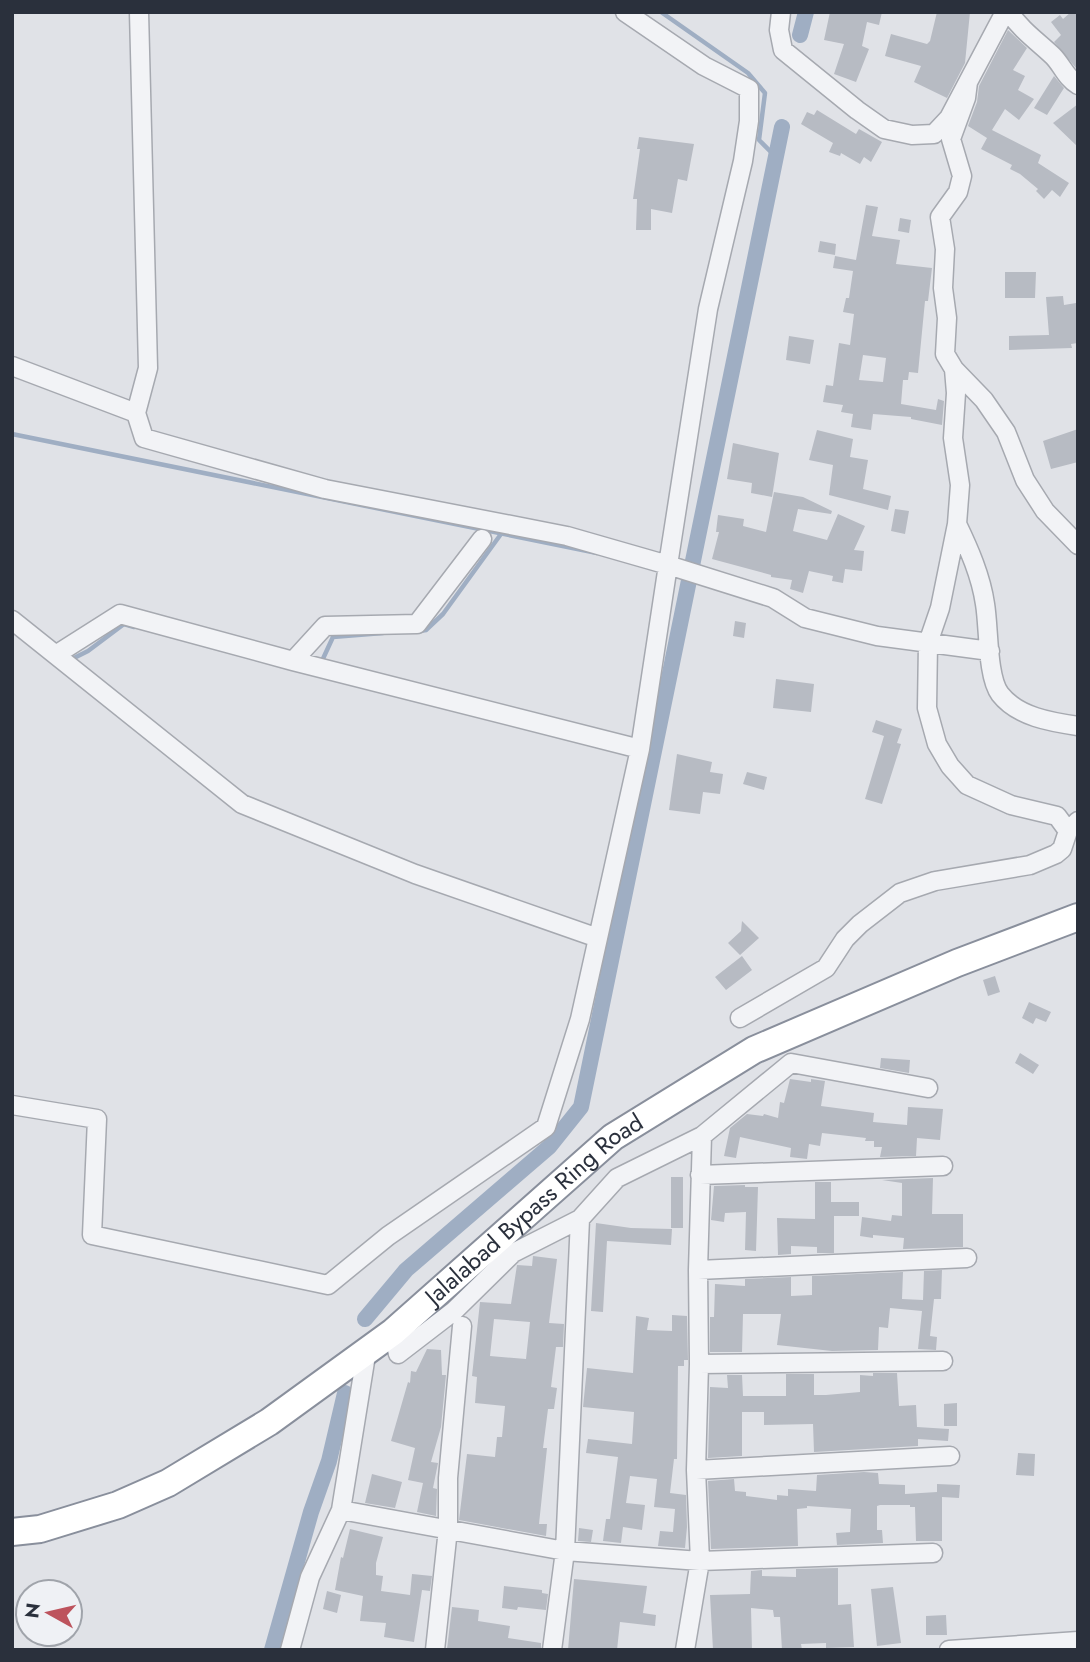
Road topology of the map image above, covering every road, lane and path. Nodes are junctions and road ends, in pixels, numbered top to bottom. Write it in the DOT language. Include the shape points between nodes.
graph roads {
  1 [pos="139,12"];
  2 [pos="625,12"];
  3 [pos="781,12"];
  4 [pos="1007,12"];
  5 [pos="968,82"];
  6 [pos="1078,85"];
  7 [pos="12,366"];
  8 [pos="954,369"];
  9 [pos="136,413"];
  10 [pos="957,524"];
  11 [pos="482,539"];
  12 [pos="1078,545"];
  13 [pos="668,565"];
  14 [pos="12,620"];
  15 [pos="928,643"];
  16 [pos="990,651"];
  17 [pos="57,654"];
  18 [pos="293,661"];
  19 [pos="1078,726"];
  20 [pos="640,749"];
  21 [pos="1073,826"];
  22 [pos="1078,918"];
  23 [pos="598,938"];
  24 [pos="740,1018"];
  25 [pos="928,1088"];
  26 [pos="12,1105"];
  27 [pos="702,1136"];
  28 [pos="943,1166"];
  29 [pos="700,1175"];
  30 [pos="580,1219"];
  31 [pos="967,1258"];
  32 [pos="698,1270"];
  33 [pos="463,1326"];
  34 [pos="393,1332"];
  35 [pos="367,1349"];
  36 [pos="943,1361"];
  37 [pos="699,1364"];
  38 [pos="950,1456"];
  39 [pos="696,1470"];
  40 [pos="341,1510"];
  41 [pos="448,1529"];
  42 [pos="12,1532"];
  43 [pos="565,1551"];
  44 [pos="933,1553"];
  45 [pos="699,1561"];
  46 [pos="1078,1641"];
  47 [pos="290,1650"];
  48 [pos="435,1650"];
  49 [pos="552,1650"];
  50 [pos="685,1650"];
  51 [pos="949,1650"];
  1 -- 9 [label="street" via="148,368"];
  2 -- 13 [label="street" via="704,66 749,89 743,161 708,309"];
  3 -- 5 [label="street" via="783,50 884,129 934,134 949,118"];
  4 -- 5 [label="street"];
  4 -- 6 [label="street"];
  5 -- 8 [label="street" via="951,139 962,176 958,192 940,217 945,249 945,354"];
  7 -- 9 [label="street"];
  8 -- 10 [label="street" via="953,438 960,485"];
  8 -- 12 [label="street" via="1006,432 1025,480 1045,511"];
  9 -- 13 [label="street" via="144,438 325,489 567,536"];
  10 -- 15 [label="street"];
  10 -- 16 [label="street" via="981,584"];
  11 -- 18 [label="street" via="417,624 325,626"];
  13 -- 15 [label="street" via="773,598 805,618"];
  13 -- 20 [label="street"];
  14 -- 17 [label="street"];
  15 -- 16 [label="street"];
  15 -- 21 [label="street" via="927,708 937,744 950,766 967,785 1011,806 1057,816"];
  16 -- 19 [label="street" via="999,693 1041,720"];
  17 -- 18 [label="street" via="120,614"];
  17 -- 23 [label="street" via="242,804 415,873"];
  18 -- 20 [label="street"];
  20 -- 23 [label="street"];
  21 -- 24 [label="street" via="1056,855 900,893 845,939 826,968"];
  22 -- 34 [label="highway, Jalalabad Bypass Ring Road" via="957,963 754,1050 613,1137"];
  23 -- 26 [label="street" via="580,1019 546,1127 388,1236 328,1285 92,1235 97,1119"];
  25 -- 27 [label="street" via="792,1063"];
  27 -- 29 [label="street"];
  27 -- 30 [label="street" via="617,1178"];
  28 -- 29 [label="street"];
  29 -- 32 [label="street"];
  30 -- 34 [label="street" via="513,1253 454,1311 398,1354"];
  30 -- 43 [label="street"];
  31 -- 32 [label="street"];
  32 -- 37 [label="street"];
  33 -- 41 [label="street" via="448,1478"];
  34 -- 35 [label="highway, Jalalabad Bypass Ring Road"];
  35 -- 40 [label="street"];
  35 -- 42 [label="highway, Jalalabad Bypass Ring Road" via="269,1422 168,1483 118,1505 40,1529"];
  36 -- 37 [label="street"];
  37 -- 39 [label="street"];
  38 -- 39 [label="street"];
  39 -- 45 [label="street"];
  40 -- 41 [label="street"];
  40 -- 47 [label="street" via="310,1577"];
  41 -- 43 [label="street"];
  41 -- 48 [label="street"];
  43 -- 45 [label="street"];
  43 -- 49 [label="street"];
  44 -- 45 [label="street"];
  45 -- 50 [label="street"];
  46 -- 51 [label="street"];
}
